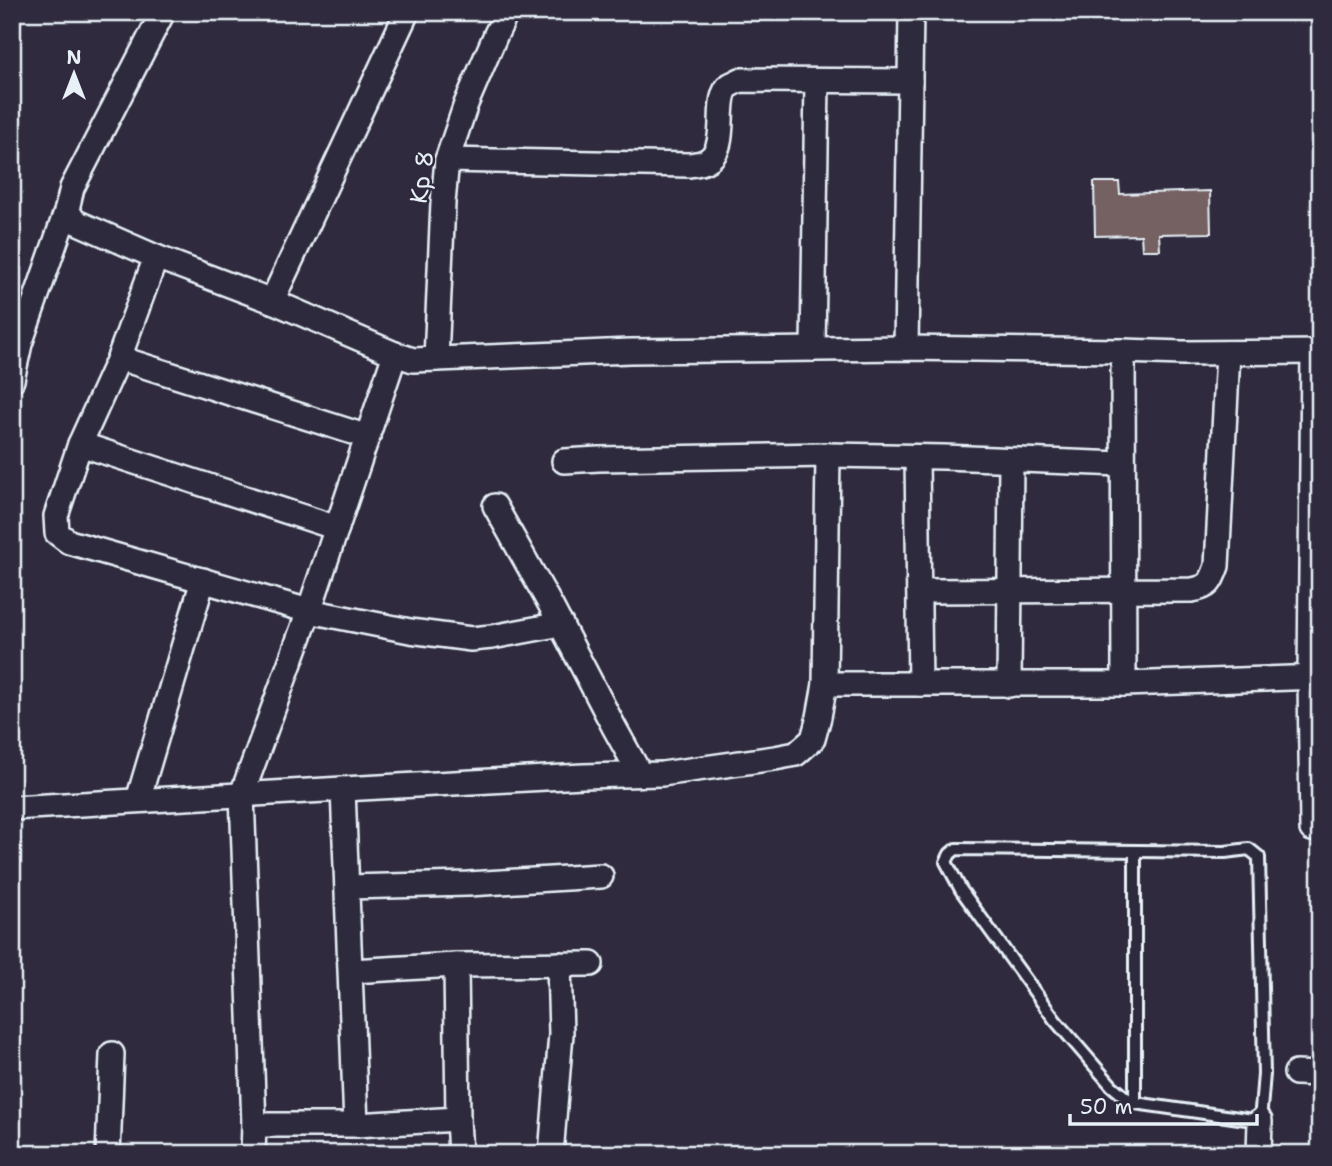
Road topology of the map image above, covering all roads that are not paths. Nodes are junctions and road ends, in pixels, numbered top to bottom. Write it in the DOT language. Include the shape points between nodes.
graph roads {
  1 [pos="163,12"];
  2 [pos="407,12"];
  3 [pos="507,12"];
  4 [pos="911,12"];
  5 [pos="817,81"];
  6 [pos="910,82"];
  7 [pos="447,160"];
  8 [pos="68,209"];
  9 [pos="156,257"];
  10 [pos="272,301"];
  11 [pos="906,348"];
  12 [pos="813,349"];
  13 [pos="1123,351"];
  14 [pos="1316,352"];
  15 [pos="1228,353"];
  16 [pos="395,354"];
  17 [pos="119,358"];
  18 [pos="436,359"];
  19 [pos="12,380"];
  20 [pos="368,438"];
  21 [pos="80,444"];
  22 [pos="1316,453"];
  23 [pos="828,455"];
  24 [pos="917,457"];
  25 [pos="1011,460"];
  26 [pos="564,461"];
  27 [pos="1122,464"];
  28 [pos="495,506"];
  29 [pos="337,528"];
  30 [pos="203,580"];
  31 [pos="1123,590"];
  32 [pos="919,591"];
  33 [pos="1010,591"];
  34 [pos="309,611"];
  35 [pos="561,624"];
  36 [pos="1315,677"];
  37 [pos="825,684"];
  38 [pos="920,684"];
  39 [pos="1124,684"];
  40 [pos="1009,685"];
  41 [pos="640,774"];
  42 [pos="342,789"];
  43 [pos="242,794"];
  44 [pos="138,800"];
  45 [pos="12,808"];
  46 [pos="1320,829"];
  47 [pos="1135,851"];
  48 [pos="601,876"];
  49 [pos="348,887"];
  50 [pos="559,964"];
  51 [pos="591,964"];
  52 [pos="456,965"];
  53 [pos="351,971"];
  54 [pos="112,1054"];
  55 [pos="1296,1073"];
  56 [pos="1320,1074"];
  57 [pos="1135,1103"];
  58 [pos="458,1119"];
  59 [pos="1260,1121"];
  60 [pos="254,1125"];
  61 [pos="356,1125"];
  62 [pos="108,1154"];
  63 [pos="253,1154"];
  64 [pos="460,1154"];
  65 [pos="551,1154"];
  66 [pos="1259,1154"];
  1 -- 8 [label="street" via="72,188"];
  2 -- 10 [label="street"];
  3 -- 7 [label="street, Kp 8"];
  4 -- 6 [label="street"];
  5 -- 6 [label="street"];
  5 -- 7 [label="street" via="740,80 728,86 720,138 715,153 705,162"];
  5 -- 12 [label="street"];
  6 -- 11 [label="street"];
  7 -- 18 [label="street, Kp 8"];
  8 -- 9 [label="street" via="74,222"];
  8 -- 19 [label="street" via="20,344"];
  9 -- 10 [label="street"];
  9 -- 17 [label="street"];
  10 -- 16 [label="street"];
  11 -- 12 [label="street"];
  11 -- 13 [label="street"];
  12 -- 18 [label="street"];
  13 -- 15 [label="street"];
  13 -- 27 [label="street"];
  14 -- 15 [label="street"];
  14 -- 22 [label="street"];
  15 -- 31 [label="street" via="1217,566 1212,580 1192,590"];
  16 -- 18 [label="street" via="413,360"];
  16 -- 20 [label="street"];
  17 -- 20 [label="street"];
  17 -- 21 [label="street"];
  20 -- 29 [label="street"];
  21 -- 29 [label="street"];
  21 -- 30 [label="street" via="56,516 57,533 69,542"];
  22 -- 36 [label="street"];
  23 -- 24 [label="street"];
  23 -- 26 [label="street"];
  23 -- 37 [label="street"];
  24 -- 25 [label="street"];
  24 -- 32 [label="street"];
  25 -- 27 [label="street"];
  25 -- 33 [label="street"];
  27 -- 31 [label="street"];
  28 -- 35 [label="street"];
  29 -- 34 [label="street"];
  30 -- 34 [label="street"];
  30 -- 44 [label="street"];
  31 -- 33 [label="street"];
  31 -- 39 [label="street"];
  32 -- 33 [label="street"];
  32 -- 38 [label="street"];
  33 -- 40 [label="street"];
  34 -- 35 [label="street" via="471,639"];
  34 -- 43 [label="street"];
  35 -- 41 [label="street"];
  36 -- 39 [label="street"];
  36 -- 46 [label="street" via="1312,829"];
  37 -- 38 [label="street"];
  37 -- 41 [label="street" via="813,739 796,754"];
  38 -- 40 [label="street"];
  39 -- 40 [label="street"];
  41 -- 42 [label="street"];
  42 -- 43 [label="street"];
  42 -- 49 [label="street"];
  43 -- 44 [label="street"];
  43 -- 60 [label="street"];
  44 -- 45 [label="street"];
  47 -- 57 [label="lane"];
  47 -- 57 [label="lane" via="956,849 946,862 961,890 1055,1020 1112,1086"];
  47 -- 59 [label="lane" via="1249,849 1259,857 1264,1074"];
  48 -- 49 [label="street"];
  49 -- 53 [label="street"];
  50 -- 51 [label="street"];
  50 -- 52 [label="street"];
  50 -- 65 [label="street" via="561,1034"];
  52 -- 53 [label="street"];
  52 -- 58 [label="street"];
  53 -- 61 [label="street"];
  54 -- 62 [label="street"];
  55 -- 56 [label="street"];
  57 -- 59 [label="lane"];
  58 -- 61 [label="street"];
  58 -- 64 [label="street"];
  59 -- 66 [label="street"];
  60 -- 61 [label="street"];
  60 -- 63 [label="street"];
}
